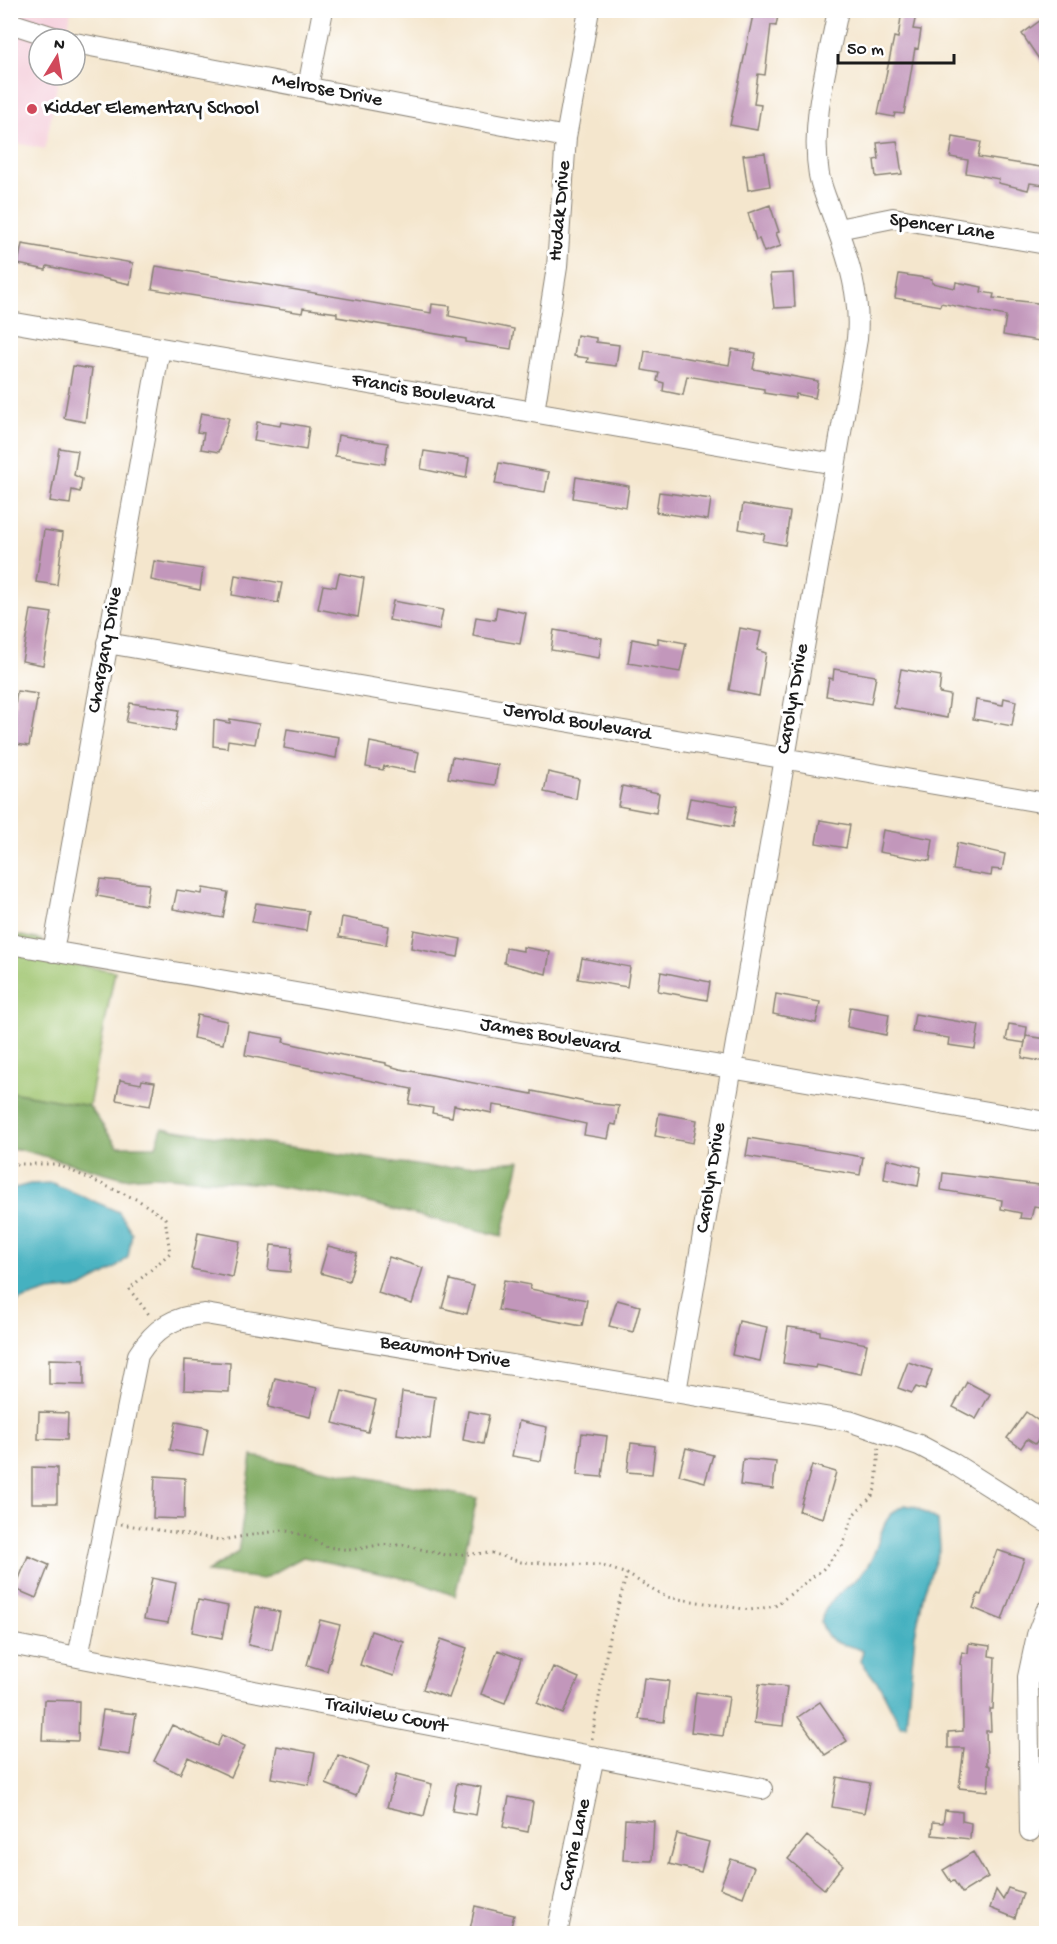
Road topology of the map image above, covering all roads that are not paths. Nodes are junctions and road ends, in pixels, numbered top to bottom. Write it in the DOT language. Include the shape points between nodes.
graph roads {
  1 [pos="324,10"];
  2 [pos="589,10"];
  3 [pos="838,10"];
  4 [pos="10,23"];
  5 [pos="27,28"];
  6 [pos="87,45"];
  7 [pos="308,87"];
  8 [pos="566,137"];
  9 [pos="838,229"];
  10 [pos="1047,244"];
  11 [pos="10,322"];
  12 [pos="160,348"];
  13 [pos="534,412"];
  14 [pos="835,464"];
  15 [pos="107,642"];
  16 [pos="784,758"];
  17 [pos="1047,803"];
  18 [pos="10,944"];
  19 [pos="53,952"];
  20 [pos="730,1068"];
  21 [pos="1047,1122"];
  22 [pos="676,1392"];
  23 [pos="1047,1522"];
  24 [pos="1047,1611"];
  25 [pos="10,1644"];
  26 [pos="78,1657"];
  27 [pos="591,1755"];
  28 [pos="762,1789"];
  29 [pos="1030,1831"];
  30 [pos="557,1934"];
  1 -- 7 [label="street"];
  2 -- 8 [label="street, Hudak Drive"];
  3 -- 9 [label="street, Carolyn Drive" via="816,132 819,177"];
  4 -- 5 [label="street"];
  6 -- 7 [label="street, Melrose Drive"];
  7 -- 8 [label="street, Melrose Drive"];
  8 -- 13 [label="street, Hudak Drive" via="556,267"];
  9 -- 10 [label="street, Spencer Lane" via="893,218"];
  9 -- 14 [label="street, Carolyn Drive" via="859,318"];
  11 -- 12 [label="street, Francis Boulevard"];
  12 -- 13 [label="street, Francis Boulevard"];
  12 -- 15 [label="street, Chargary Drive"];
  13 -- 14 [label="street, Francis Boulevard"];
  14 -- 16 [label="street, Carolyn Drive"];
  15 -- 16 [label="street, Jerrold Boulevard"];
  15 -- 19 [label="street, Chargary Drive"];
  16 -- 17 [label="street, Jerrold Boulevard"];
  16 -- 20 [label="street, Carolyn Drive"];
  18 -- 19 [label="street, James Boulevard"];
  19 -- 20 [label="street, James Boulevard"];
  20 -- 21 [label="street, James Boulevard"];
  20 -- 22 [label="street, Carolyn Drive"];
  22 -- 23 [label="street, Beaumont Drive" via="849,1421 885,1431 951,1462"];
  22 -- 26 [label="street, Beaumont Drive" via="205,1314 174,1320 147,1340 134,1371"];
  24 -- 29 [label="street" via="1028,1677"];
  25 -- 26 [label="street, Trailview Court"];
  26 -- 27 [label="street, Trailview Court"];
  27 -- 28 [label="street, Trailview Court"];
  27 -- 30 [label="street, Carrie Lane"];
}
